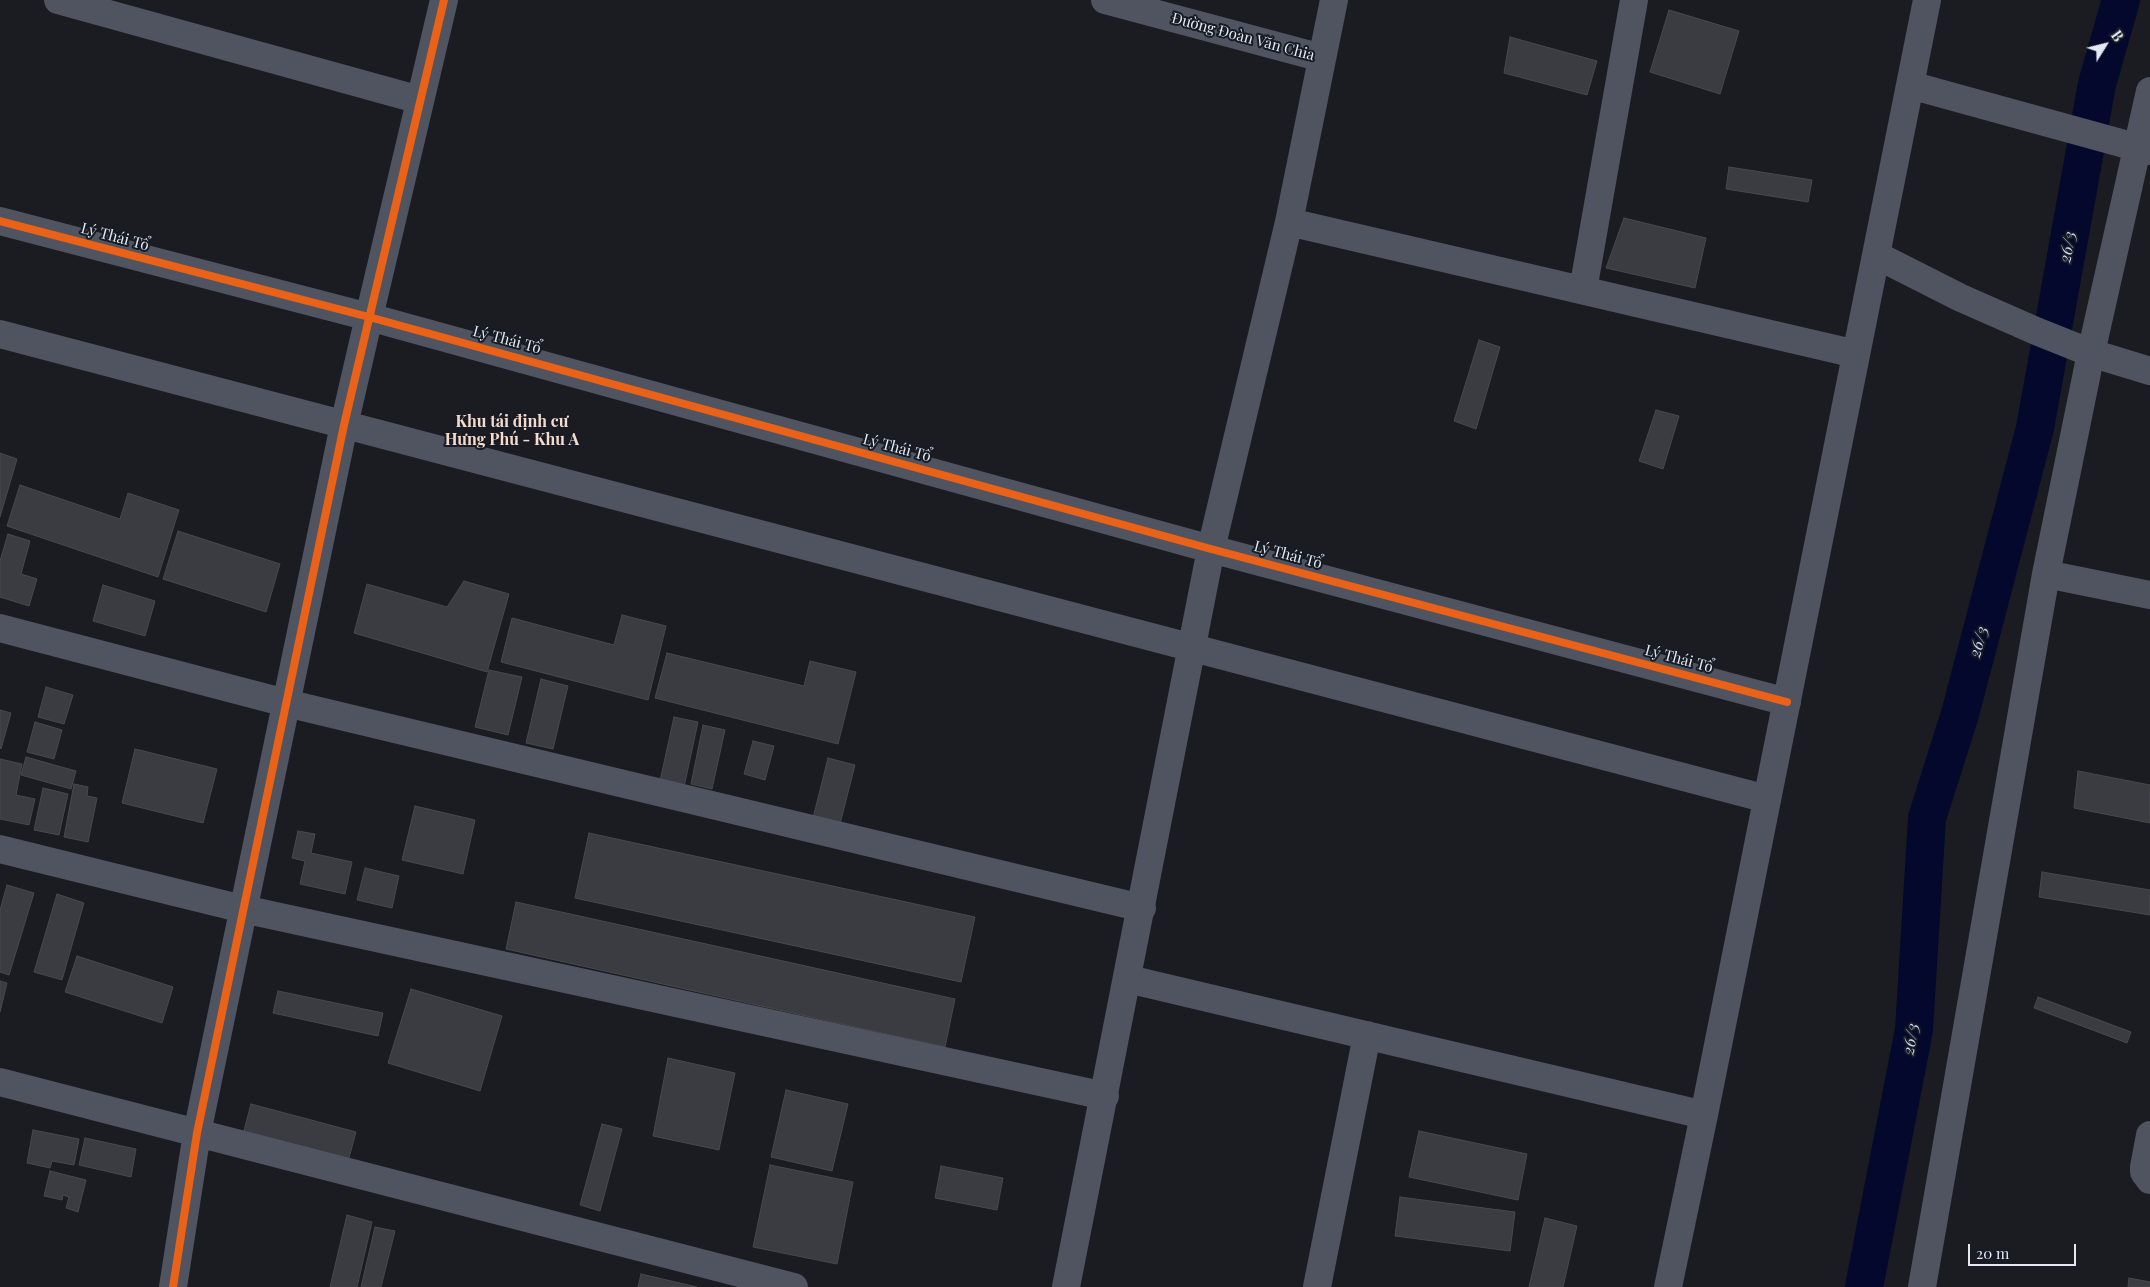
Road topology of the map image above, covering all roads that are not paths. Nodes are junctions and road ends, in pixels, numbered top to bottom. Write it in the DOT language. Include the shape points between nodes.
graph roads {
  1 [pos="58,0"];
  2 [pos="444,0"];
  3 [pos="1105,0"];
  4 [pos="1334,0"];
  5 [pos="1634,0"];
  6 [pos="1927,0"];
  7 [pos="1322,58"];
  8 [pos="1910,85"];
  9 [pos="2150,91"];
  10 [pos="420,100"];
  11 [pos="2133,146"];
  12 [pos="0,221"];
  13 [pos="1289,222"];
  14 [pos="1876,255"];
  15 [pos="1583,290"];
  16 [pos="369,317"];
  17 [pos="0,334"];
  18 [pos="2080,348"];
  19 [pos="1856,354"];
  20 [pos="2150,371"];
  21 [pos="344,425"];
  22 [pos="1211,549"];
  23 [pos="2046,574"];
  24 [pos="2150,595"];
  25 [pos="0,628"];
  26 [pos="1194,648"];
  27 [pos="1786,702"];
  28 [pos="286,703"];
  29 [pos="1767,799"];
  30 [pos="0,849"];
  31 [pos="1142,908"];
  32 [pos="243,909"];
  33 [pos="1128,979"];
  34 [pos="1367,1035"];
  35 [pos="0,1082"];
  36 [pos="1105,1096"];
  37 [pos="1704,1115"];
  38 [pos="197,1133"];
  39 [pos="2150,1134"];
  40 [pos="2150,1180"];
  41 [pos="173,1287"];
  42 [pos="794,1287"];
  43 [pos="1066,1287"];
  44 [pos="1317,1287"];
  45 [pos="1668,1287"];
  46 [pos="1922,1287"];
  1 -- 10 [label="street"];
  2 -- 10 [label="street"];
  3 -- 7 [label="street, Đường Đoàn Văn Chia"];
  4 -- 7 [label="street"];
  5 -- 15 [label="street"];
  6 -- 8 [label="street"];
  7 -- 13 [label="street"];
  8 -- 11 [label="street"];
  8 -- 14 [label="street"];
  9 -- 11 [label="street"];
  10 -- 16 [label="street"];
  11 -- 18 [label="street"];
  12 -- 16 [label="street, Lý Thái Tổ"];
  13 -- 15 [label="street"];
  13 -- 22 [label="street"];
  14 -- 18 [label="street" via="1961,298"];
  14 -- 19 [label="street"];
  15 -- 19 [label="street"];
  16 -- 21 [label="street"];
  16 -- 22 [label="street, Lý Thái Tổ"];
  17 -- 21 [label="street"];
  18 -- 20 [label="street"];
  18 -- 23 [label="street"];
  19 -- 27 [label="street"];
  21 -- 26 [label="street"];
  21 -- 28 [label="street"];
  22 -- 26 [label="street"];
  22 -- 27 [label="street, Lý Thái Tổ"];
  23 -- 24 [label="street"];
  23 -- 46 [label="street"];
  25 -- 28 [label="street"];
  26 -- 29 [label="street"];
  26 -- 31 [label="street"];
  27 -- 29 [label="street"];
  28 -- 31 [label="street"];
  28 -- 32 [label="street"];
  29 -- 37 [label="street"];
  30 -- 32 [label="street"];
  31 -- 33 [label="street"];
  32 -- 36 [label="street"];
  32 -- 38 [label="street"];
  33 -- 34 [label="street"];
  33 -- 36 [label="street"];
  34 -- 37 [label="street"];
  34 -- 44 [label="street"];
  35 -- 38 [label="street"];
  36 -- 43 [label="street"];
  37 -- 45 [label="street"];
  38 -- 41 [label="street"];
  38 -- 42 [label="street"];
  39 -- 40 [label="street" via="2144,1172"];
}
